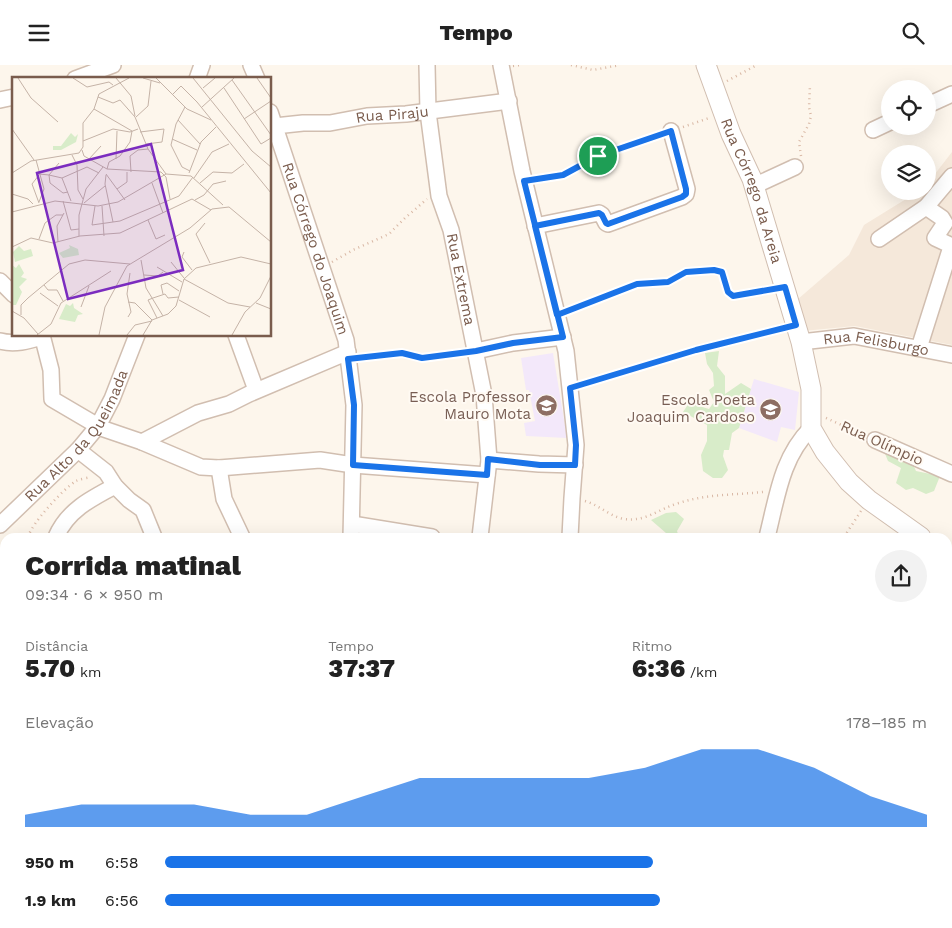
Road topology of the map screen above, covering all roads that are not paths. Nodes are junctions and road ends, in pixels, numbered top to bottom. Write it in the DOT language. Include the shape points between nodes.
graph roads {
  1 [pos="113,65"];
  2 [pos="202,65"];
  3 [pos="251,65"];
  4 [pos="427,65"];
  5 [pos="501,65"];
  6 [pos="706,65"];
  7 [pos="80,77"];
  8 [pos="198,77"];
  9 [pos="256,77"];
  10 [pos="952,94"];
  11 [pos="509,101"];
  12 [pos="936,101"];
  13 [pos="428,112"];
  14 [pos="273,119"];
  15 [pos="881,126"];
  16 [pos="873,130"];
  17 [pos="671,131"];
  18 [pos="795,167"];
  19 [pos="952,176"];
  20 [pos="754,185"];
  21 [pos="926,207"];
  22 [pos="535,226"];
  23 [pos="879,239"];
  24 [pos="0,281"];
  25 [pos="12,293"];
  26 [pos="799,333"];
  27 [pos="42,336"];
  28 [pos="137,336"];
  29 [pos="236,336"];
  30 [pos="563,337"];
  31 [pos="0,341"];
  32 [pos="919,348"];
  33 [pos="476,351"];
  34 [pos="952,355"];
  35 [pos="348,356"];
  36 [pos="256,390"];
  37 [pos="811,421"];
  38 [pos="98,427"];
  39 [pos="875,440"];
  40 [pos="142,442"];
  41 [pos="78,450"];
  42 [pos="353,465"];
  43 [pos="575,465"];
  44 [pos="488,467"];
  45 [pos="219,468"];
  46 [pos="952,474"];
  47 [pos="115,486"];
  48 [pos="0,525"];
  49 [pos="351,531"];
  50 [pos="58,533"];
  51 [pos="152,533"];
  52 [pos="240,533"];
  53 [pos="378,533"];
  54 [pos="480,533"];
  55 [pos="570,533"];
  56 [pos="768,533"];
  57 [pos="915,533"];
  1 -- 7 [label="street"];
  2 -- 8 [label="street"];
  3 -- 9 [label="street"];
  4 -- 13 [label="street, Rua Extrema"];
  5 -- 11 [label="street"];
  6 -- 20 [label="street, Rua Córrego da Areia"];
  10 -- 12 [label="street"];
  11 -- 13 [label="street, Rua Piraju"];
  11 -- 22 [label="street"];
  13 -- 14 [label="street, Rua Piraju" via="367,115 330,123"];
  13 -- 33 [label="street, Rua Extrema" via="439,196 451,230"];
  14 -- 35 [label="street, Rua Córrego do Joaquim" via="346,340"];
  15 -- 16 [label="street"];
  17 -- 22 [label="street" via="686,189 682,197 608,224 599,213"];
  18 -- 20 [label="street"];
  19 -- 21 [label="street"];
  20 -- 26 [label="street, Rua Córrego da Areia"];
  21 -- 23 [label="street"];
  21 -- 32 [label="street" via="945,223 936,238 950,245 950,250"];
  22 -- 30 [label="street"];
  24 -- 25 [label="street"];
  26 -- 32 [label="street, Rua Felisburgo" via="854,336"];
  26 -- 37 [label="street, Rua Córrego da Areia" via="810,389"];
  27 -- 31 [label="street" via="27,341"];
  27 -- 38 [label="street" via="51,370 52,399"];
  28 -- 38 [label="street, Rua Alto da Queimada"];
  29 -- 36 [label="street"];
  30 -- 33 [label="street"];
  30 -- 43 [label="street" via="576,445"];
  32 -- 34 [label="street, Rua Felisburgo"];
  33 -- 44 [label="street, Rua Extrema" via="484,395"];
  35 -- 36 [label="street"];
  35 -- 42 [label="street, Rua Córrego do Joaquim" via="354,405"];
  36 -- 40 [label="street" via="229,404 198,413"];
  37 -- 56 [label="street" via="790,454"];
  37 -- 57 [label="street, Rua Córrego da Areia" via="824,452 837,468 869,500"];
  38 -- 40 [label="street"];
  38 -- 41 [label="street, Rua Alto da Queimada"];
  39 -- 46 [label="street, Rua Olímpio"];
  40 -- 45 [label="street" via="201,467"];
  41 -- 47 [label="street" via="106,472"];
  41 -- 48 [label="street, Rua Alto da Queimada"];
  42 -- 44 [label="street"];
  42 -- 45 [label="street" via="307,460"];
  42 -- 49 [label="street, Rua Córrego do Joaquim"];
  43 -- 44 [label="street"];
  43 -- 55 [label="street"];
  44 -- 54 [label="street, Rua Extrema"];
  45 -- 52 [label="street" via="224,499"];
  47 -- 50 [label="street" via="83,503 63,522"];
  47 -- 51 [label="street" via="143,510"];
  49 -- 53 [label="street"];
}
